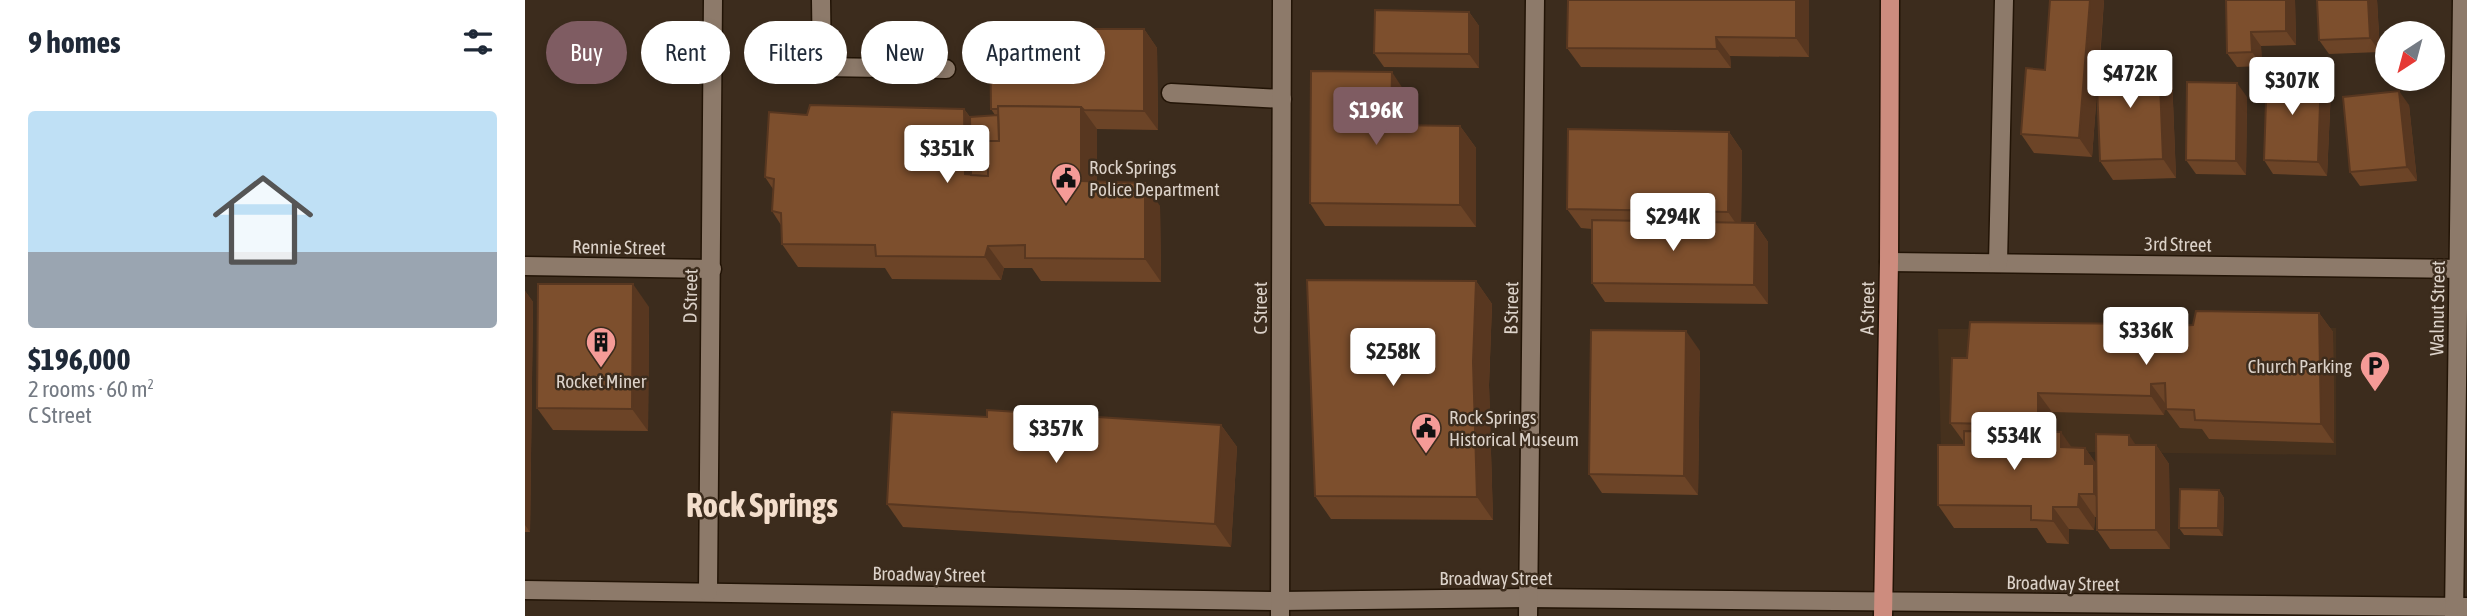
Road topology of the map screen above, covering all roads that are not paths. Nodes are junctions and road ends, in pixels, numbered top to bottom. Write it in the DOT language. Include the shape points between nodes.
graph roads {
  1 [pos="713,0"];
  2 [pos="821,0"];
  3 [pos="1282,0"];
  4 [pos="1535,0"];
  5 [pos="1890,0"];
  6 [pos="2004,0"];
  7 [pos="2462,0"];
  8 [pos="861,67"];
  9 [pos="1171,93"];
  10 [pos="1282,99"];
  11 [pos="1889,262"];
  12 [pos="1998,263"];
  13 [pos="525,266"];
  14 [pos="712,269"];
  15 [pos="2462,269"];
  16 [pos="525,590"];
  17 [pos="708,592"];
  18 [pos="1528,607"];
  19 [pos="1280,609"];
  20 [pos="1884,609"];
  21 [pos="2458,610"];
  1 -- 14 [label="street, D Street"];
  2 -- 8 [label="street" via="822,66"];
  3 -- 10 [label="street, C Street"];
  4 -- 18 [label="street, B Street"];
  5 -- 11 [label="main road, A Street"];
  6 -- 12 [label="street"];
  7 -- 15 [label="street, Walnut Street"];
  9 -- 10 [label="street"];
  10 -- 19 [label="street, C Street"];
  11 -- 12 [label="street, 3rd Street"];
  11 -- 20 [label="main road, A Street"];
  12 -- 15 [label="street, 3rd Street"];
  13 -- 14 [label="street, Rennie Street"];
  14 -- 17 [label="street, D Street"];
  15 -- 21 [label="street, Walnut Street"];
  16 -- 17 [label="street, Broadway Street"];
  17 -- 19 [label="street, Broadway Street"];
  18 -- 19 [label="street, Broadway Street"];
  18 -- 20 [label="street, Broadway Street"];
  20 -- 21 [label="street, Broadway Street"];
}
